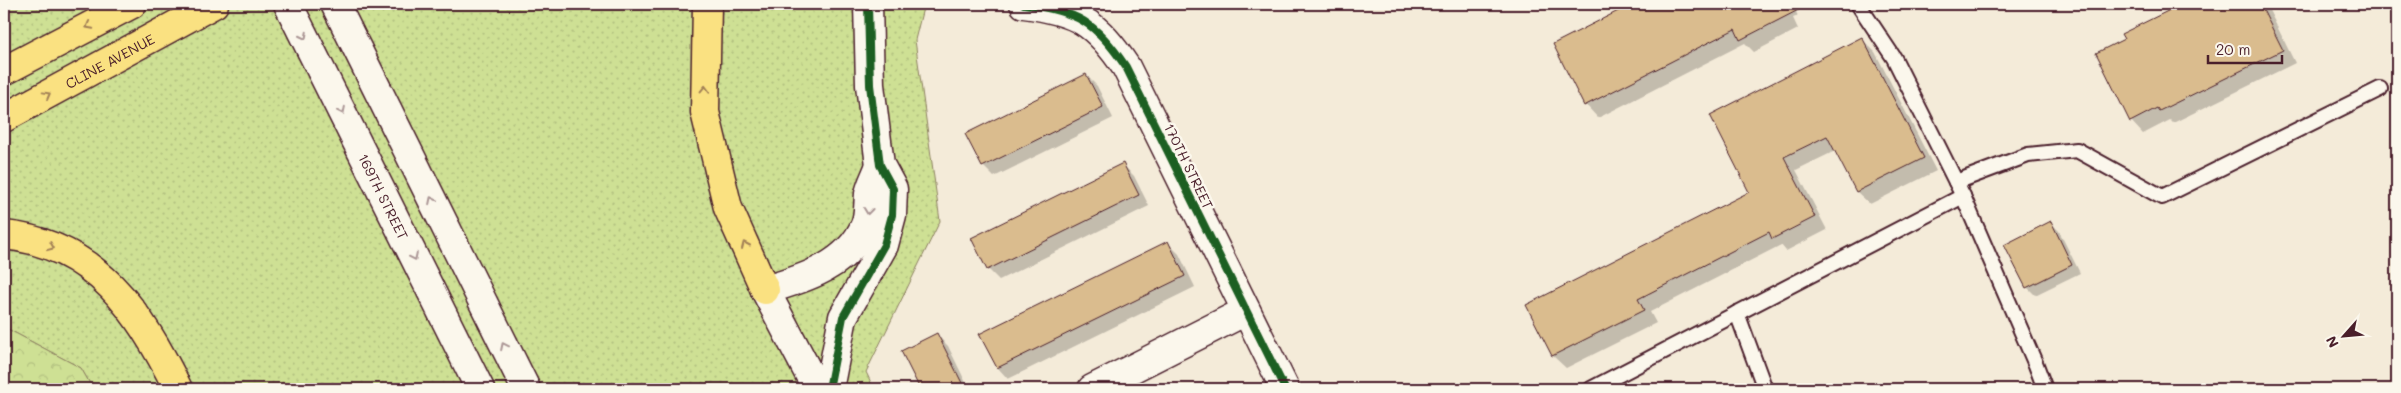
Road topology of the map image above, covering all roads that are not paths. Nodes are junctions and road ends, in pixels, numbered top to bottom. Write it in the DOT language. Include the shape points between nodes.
graph roads {
  1 [pos="132,4"];
  2 [pos="214,4"];
  3 [pos="288,4"];
  4 [pos="336,4"];
  5 [pos="707,4"];
  6 [pos="868,4"];
  7 [pos="1024,4"];
  8 [pos="1858,4"];
  9 [pos="4,71"];
  10 [pos="2380,89"];
  11 [pos="4,118"];
  12 [pos="880,165"];
  13 [pos="1956,182"];
  14 [pos="1963,196"];
  15 [pos="4,235"];
  16 [pos="765,290"];
  17 [pos="1246,311"];
  18 [pos="1737,314"];
  19 [pos="173,385"];
  20 [pos="480,389"];
  21 [pos="526,389"];
  22 [pos="816,389"];
  23 [pos="829,389"];
  24 [pos="1092,389"];
  25 [pos="1285,389"];
  26 [pos="1591,389"];
  27 [pos="1765,389"];
  28 [pos="2044,389"];
  1 -- 9 [label="highway, one-way"];
  11 -- 2 [label="highway, CLINE AVENUE, one-way"];
  3 -- 20 [label="street, 169TH STREET, one-way"];
  21 -- 4 [label="street, one-way"];
  16 -- 5 [label="highway, one-way" via="728,208 705,112"];
  6 -- 12 [label="street" via="870,85"];
  7 -- 17 [label="street, 170TH STREET" via="1067,12 1084,20 1112,46 1126,67"];
  8 -- 13 [label="lane" via="1894,58"];
  10 -- 13 [label="lane" via="2162,196 2077,150 2028,155"];
  12 -- 16 [label="street, one-way" via="870,192 866,223 857,242 828,266 805,279"];
  12 -- 23 [label="street" via="892,189 892,215 884,245 843,317"];
  13 -- 14 [label="lane"];
  14 -- 18 [label="lane"];
  14 -- 28 [label="lane"];
  15 -- 19 [label="highway, one-way" via="27,237 92,268 126,300 147,330"];
  16 -- 22 [label="street"];
  17 -- 24 [label="street"];
  17 -- 25 [label="street, 170TH STREET"];
  18 -- 26 [label="lane"];
  18 -- 27 [label="lane"];
}
